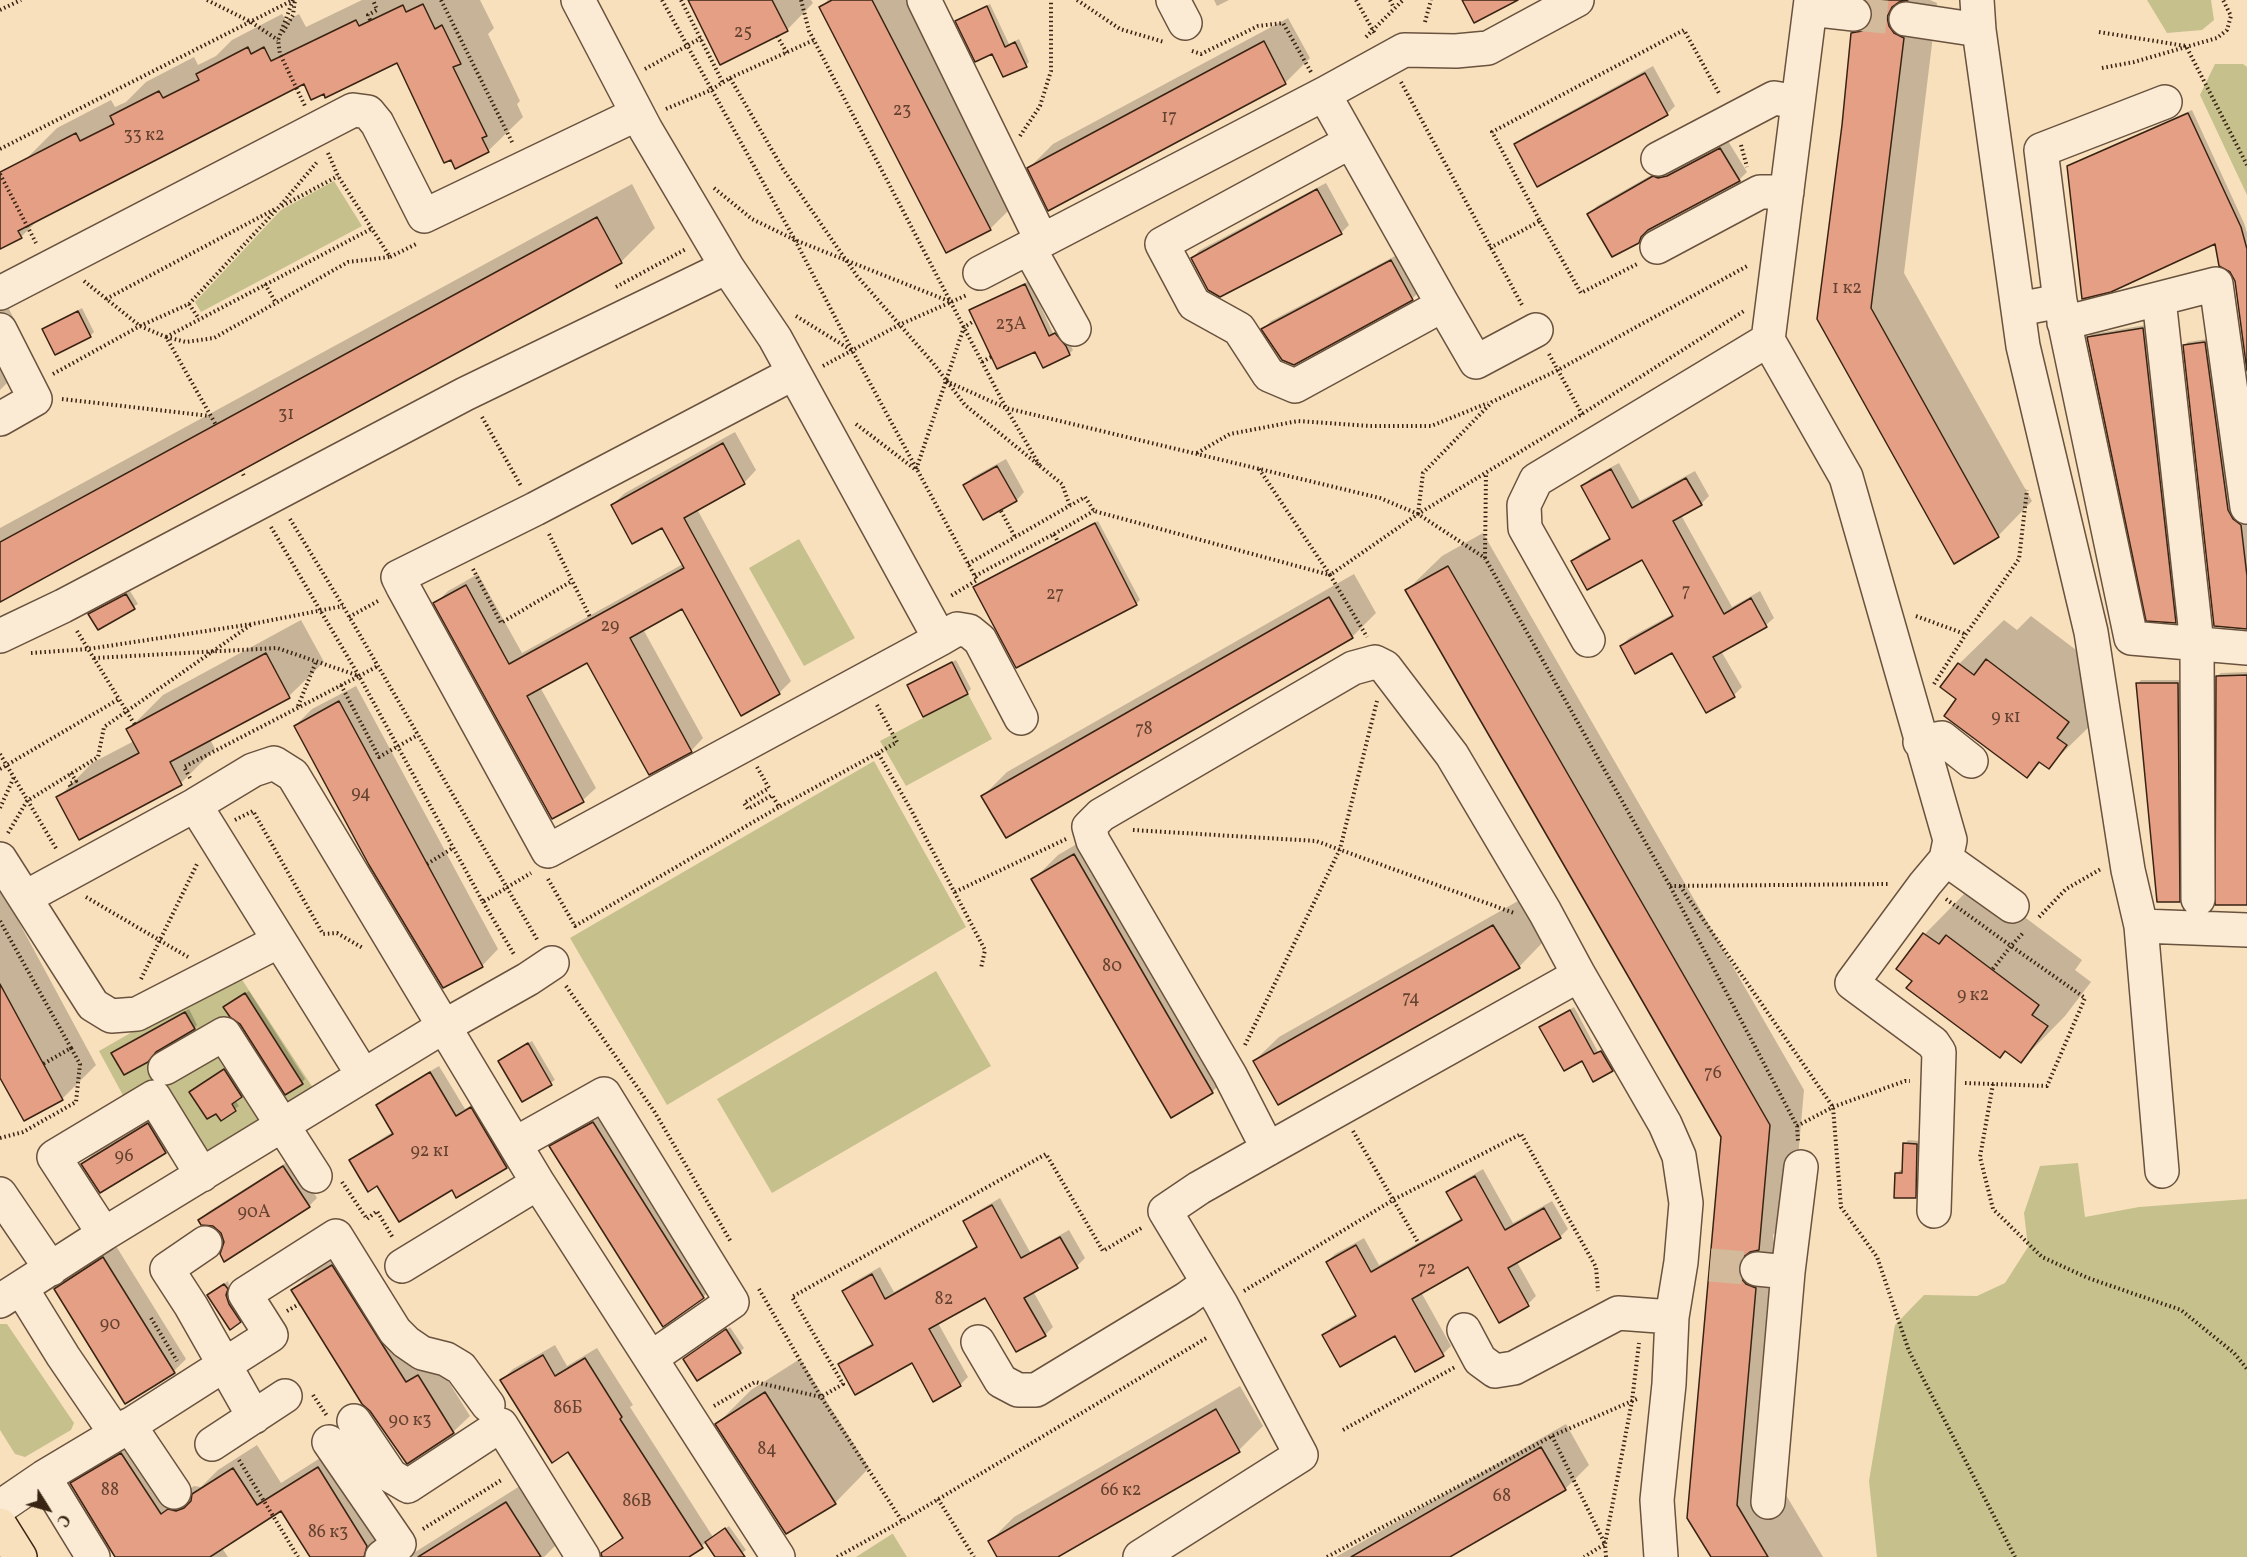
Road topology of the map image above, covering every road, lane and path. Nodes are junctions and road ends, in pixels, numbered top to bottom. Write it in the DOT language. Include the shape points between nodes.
graph roads {
  1 [pos="21,0"];
  2 [pos="207,0"];
  3 [pos="283,0"];
  4 [pos="293,0"];
  5 [pos="373,0"];
  6 [pos="441,0"];
  7 [pos="578,0"];
  8 [pos="662,0"];
  9 [pos="681,0"];
  10 [pos="801,0"];
  11 [pos="924,0"];
  12 [pos="1051,0"];
  13 [pos="1077,0"];
  14 [pos="1356,0"];
  15 [pos="1390,0"];
  16 [pos="1577,0"];
  17 [pos="2223,0"];
  18 [pos="1810,4"];
  19 [pos="1394,8"];
  20 [pos="0,10"];
  21 [pos="1854,14"];
  22 [pos="1978,15"];
  23 [pos="696,16"];
  24 [pos="691,19"];
  25 [pos="1906,19"];
  26 [pos="370,21"];
  27 [pos="251,22"];
  28 [pos="1372,29"];
  29 [pos="1180,30"];
  30 [pos="2099,32"];
  31 [pos="777,36"];
  32 [pos="700,39"];
  33 [pos="814,40"];
  34 [pos="687,46"];
  35 [pos="2186,46"];
  36 [pos="787,53"];
  37 [pos="1388,58"];
  38 [pos="2102,68"];
  39 [pos="730,78"];
  40 [pos="621,82"];
  41 [pos="723,83"];
  42 [pos="711,90"];
  43 [pos="1324,94"];
  44 [pos="1798,102"];
  45 [pos="2165,102"];
  46 [pos="638,117"];
  47 [pos="1733,119"];
  48 [pos="1350,142"];
  49 [pos="0,149"];
  50 [pos="326,150"];
  51 [pos="1658,159"];
  52 [pos="1004,164"];
  53 [pos="2247,165"];
  54 [pos="524,166"];
  55 [pos="0,175"];
  56 [pos="338,176"];
  57 [pos="708,182"];
  58 [pos="1787,192"];
  59 [pos="1746,199"];
  60 [pos="279,207"];
  61 [pos="1540,221"];
  62 [pos="371,229"];
  63 [pos="795,240"];
  64 [pos="1036,245"];
  65 [pos="1490,248"];
  66 [pos="1649,254"];
  67 [pos="390,257"];
  68 [pos="61,261"];
  69 [pos="848,262"];
  70 [pos="727,267"];
  71 [pos="980,273"];
  72 [pos="266,284"];
  73 [pos="0,293"];
  74 [pos="1774,293"];
  75 [pos="106,299"];
  76 [pos="2159,299"];
  77 [pos="276,303"];
  78 [pos="952,303"];
  79 [pos="189,304"];
  80 [pos="1443,305"];
  81 [pos="2019,309"];
  82 [pos="2062,312"];
  83 [pos="199,320"];
  84 [pos="974,321"];
  85 [pos="899,325"];
  86 [pos="140,326"];
  87 [pos="964,327"];
  88 [pos="1074,329"];
  89 [pos="0,330"];
  90 [pos="1536,330"];
  91 [pos="166,337"];
  92 [pos="1768,340"];
  93 [pos="852,350"];
  94 [pos="991,357"];
  95 [pos="982,362"];
  96 [pos="1558,370"];
  97 [pos="796,376"];
  98 [pos="946,381"];
  99 [pos="31,393"];
  100 [pos="1492,402"];
  101 [pos="1575,403"];
  102 [pos="1006,408"];
  103 [pos="211,416"];
  104 [pos="0,419"];
  105 [pos="853,422"];
  106 [pos="216,425"];
  107 [pos="488,425"];
  108 [pos="1197,453"];
  109 [pos="1041,468"];
  110 [pos="1259,468"];
  111 [pos="916,470"];
  112 [pos="1486,472"];
  113 [pos="2028,482"];
  114 [pos="265,498"];
  115 [pos="529,500"];
  116 [pos="1070,506"];
  117 [pos="2247,507"];
  118 [pos="1001,511"];
  119 [pos="1094,512"];
  120 [pos="1418,514"];
  121 [pos="1054,534"];
  122 [pos="1015,537"];
  123 [pos="1058,542"];
  124 [pos="1485,558"];
  125 [pos="470,564"];
  126 [pos="572,581"];
  127 [pos="375,603"];
  128 [pos="1881,604"];
  129 [pos="63,606"];
  130 [pos="343,606"];
  131 [pos="322,611"];
  132 [pos="349,617"];
  133 [pos="591,619"];
  134 [pos="252,624"];
  135 [pos="2091,632"];
  136 [pos="1966,634"];
  137 [pos="940,639"];
  138 [pos="2131,639"];
  139 [pos="1588,640"];
  140 [pos="2197,644"];
  141 [pos="11,645"];
  142 [pos="2247,648"];
  143 [pos="88,649"];
  144 [pos="214,651"];
  145 [pos="94,658"];
  146 [pos="316,662"];
  147 [pos="378,666"];
  148 [pos="359,676"];
  149 [pos="341,685"];
  150 [pos="118,699"];
  151 [pos="298,707"];
  152 [pos="127,712"];
  153 [pos="1021,718"];
  154 [pos="135,725"];
  155 [pos="888,725"];
  156 [pos="1917,728"];
  157 [pos="418,735"];
  158 [pos="398,747"];
  159 [pos="878,753"];
  160 [pos="0,754"];
  161 [pos="1971,761"];
  162 [pos="754,763"];
  163 [pos="6,765"];
  164 [pos="0,769"];
  165 [pos="71,773"];
  166 [pos="14,777"];
  167 [pos="72,789"];
  168 [pos="27,801"];
  169 [pos="195,806"];
  170 [pos="779,807"];
  171 [pos="0,808"];
  172 [pos="1089,827"];
  173 [pos="212,833"];
  174 [pos="3,848"];
  175 [pos="453,848"];
  176 [pos="2126,855"];
  177 [pos="1946,859"];
  178 [pos="427,864"];
  179 [pos="525,876"];
  180 [pos="65,877"];
  181 [pos="1925,884"];
  182 [pos="1670,886"];
  183 [pos="1680,886"];
  184 [pos="506,888"];
  185 [pos="955,892"];
  186 [pos="26,897"];
  187 [pos="2198,899"];
  188 [pos="483,902"];
  189 [pos="562,905"];
  190 [pos="1545,912"];
  191 [pos="2024,919"];
  192 [pos="0,921"];
  193 [pos="2141,926"];
  194 [pos="2247,930"];
  195 [pos="159,940"];
  196 [pos="279,941"];
  197 [pos="2011,946"];
  198 [pos="366,950"];
  199 [pos="981,968"];
  200 [pos="1992,970"];
  201 [pos="540,971"];
  202 [pos="218,974"];
  203 [pos="1579,975"];
  204 [pos="124,1015"];
  205 [pos="443,1027"];
  206 [pos="71,1048"];
  207 [pos="43,1064"];
  208 [pos="165,1068"];
  209 [pos="363,1076"];
  210 [pos="1937,1082"];
  211 [pos="1993,1084"];
  212 [pos="1833,1107"];
  213 [pos="1340,1109"];
  214 [pos="283,1126"];
  215 [pos="1797,1126"];
  216 [pos="0,1138"];
  217 [pos="515,1144"];
  218 [pos="1268,1149"];
  219 [pos="1801,1167"];
  220 [pos="2162,1171"];
  221 [pos="202,1175"];
  222 [pos="328,1179"];
  223 [pos="538,1182"];
  224 [pos="0,1194"];
  225 [pos="1393,1200"];
  226 [pos="1165,1211"];
  227 [pos="1934,1211"];
  228 [pos="104,1234"];
  229 [pos="205,1243"];
  230 [pos="1419,1244"];
  231 [pos="405,1264"];
  232 [pos="51,1269"];
  233 [pos="10,1295"];
  234 [pos="1214,1307"];
  235 [pos="1657,1316"];
  236 [pos="151,1318"];
  237 [pos="1602,1322"];
  238 [pos="978,1342"];
  239 [pos="1471,1342"];
  240 [pos="651,1358"];
  241 [pos="223,1365"];
  242 [pos="2247,1369"];
  243 [pos="1669,1384"];
  244 [pos="192,1385"];
  245 [pos="285,1396"];
  246 [pos="1632,1401"];
  247 [pos="488,1405"];
  248 [pos="254,1417"];
  249 [pos="690,1420"];
  250 [pos="354,1421"];
  251 [pos="122,1430"];
  252 [pos="1343,1430"];
  253 [pos="1552,1437"];
  254 [pos="218,1440"];
  255 [pos="329,1442"];
  256 [pos="525,1464"];
  257 [pos="44,1477"];
  258 [pos="174,1492"];
  259 [pos="938,1499"];
  260 [pos="1768,1502"];
  261 [pos="0,1507"];
  262 [pos="0,1525"];
  263 [pos="1605,1544"];
  264 [pos="582,1549"];
  265 [pos="391,1551"];
  266 [pos="20,1557"];
  267 [pos="93,1557"];
  268 [pos="298,1557"];
  269 [pos="777,1557"];
  270 [pos="837,1557"];
  271 [pos="974,1557"];
  272 [pos="1140,1557"];
  273 [pos="1327,1557"];
  274 [pos="1584,1557"];
  275 [pos="1605,1557"];
  276 [pos="1661,1557"];
  277 [pos="2015,1557"];
  1 -- 20 [label="path"];
  2 -- 27 [label="path"];
  3 -- 4 [label="path"];
  4 -- 27 [label="path"];
  4 -- 27 [label="path" via="278,40"];
  5 -- 26 [label="path" via="377,10 368,15"];
  6 -- 54 [label="path"];
  7 -- 40 [label="lane"];
  8 -- 34 [label="path"];
  9 -- 24 [label="path"];
  10 -- 33 [label="path"];
  11 -- 52 [label="lane"];
  12 -- 52 [label="path" via="1051,70 1040,106"];
  13 -- 29 [label="path" via="1120,29"];
  14 -- 28 [label="path"];
  15 -- 19 [label="path"];
  16 -- 37 [label="lane" via="1488,48 1404,50"];
  17 -- 35 [label="path" via="2231,16 2227,30 2217,38"];
  18 -- 21 [label="lane"];
  18 -- 44 [label="lane"];
  22 -- 25 [label="lane"];
  22 -- 81 [label="lane"];
  23 -- 24 [label="path"];
  24 -- 32 [label="path"];
  27 -- 49 [label="path"];
  29 -- 43 [label="path" via="1201,54 1258,27 1284,23"];
  30 -- 35 [label="path"];
  31 -- 36 [label="path"];
  32 -- 34 [label="path"];
  32 -- 41 [label="path"];
  33 -- 36 [label="path"];
  33 -- 78 [label="path"];
  34 -- 40 [label="path"];
  34 -- 42 [label="path"];
  35 -- 38 [label="path"];
  35 -- 53 [label="path"];
  36 -- 39 [label="path"];
  37 -- 43 [label="lane"];
  37 -- 65 [label="path"];
  39 -- 41 [label="path"];
  39 -- 69 [label="path" via="783,170"];
  40 -- 46 [label="lane"];
  41 -- 42 [label="path"];
  42 -- 46 [label="path"];
  42 -- 63 [label="path"];
  43 -- 48 [label="lane"];
  43 -- 64 [label="lane"];
  44 -- 47 [label="lane" via="1774,98"];
  44 -- 58 [label="lane"];
  45 -- 82 [label="lane" via="2041,150"];
  46 -- 54 [label="lane"];
  46 -- 70 [label="lane"];
  47 -- 51 [label="lane"];
  47 -- 59 [label="path" via="1753,186"];
  47 -- 61 [label="path" via="1684,30 1673,35 1492,132"];
  48 -- 80 [label="lane"];
  48 -- 80 [label="lane" via="1162,244 1194,304 1239,329 1269,375 1295,386"];
  50 -- 60 [label="path"];
  52 -- 64 [label="lane"];
  54 -- 68 [label="lane" via="424,216 377,123 368,112 353,110"];
  55 -- 68 [label="path" via="36,243"];
  56 -- 60 [label="path"];
  57 -- 63 [label="path" via="752,219"];
  58 -- 59 [label="lane" via="1760,192"];
  58 -- 74 [label="lane"];
  59 -- 66 [label="lane"];
  60 -- 75 [label="path"];
  60 -- 79 [label="path"];
  61 -- 65 [label="path"];
  61 -- 66 [label="path" via="1581,293"];
  62 -- 72 [label="path"];
  63 -- 69 [label="path"];
  63 -- 93 [label="path"];
  64 -- 71 [label="lane"];
  64 -- 88 [label="lane"];
  65 -- 90 [label="path"];
  67 -- 77 [label="path" via="348,262"];
  68 -- 73 [label="lane"];
  68 -- 75 [label="path"];
  69 -- 78 [label="path"];
  69 -- 85 [label="path"];
  70 -- 97 [label="lane"];
  70 -- 114 [label="lane" via="465,394"];
  72 -- 77 [label="path"];
  72 -- 83 [label="path"];
  74 -- 92 [label="lane"];
  74 -- 112 [label="path"];
  75 -- 86 [label="path"];
  76 -- 82 [label="lane"];
  76 -- 117 [label="lane" via="2216,284"];
  76 -- 140 [label="lane"];
  77 -- 91 [label="path" via="214,338 186,342"];
  78 -- 85 [label="path"];
  78 -- 87 [label="path"];
  79 -- 83 [label="path"];
  79 -- 86 [label="path"];
  80 -- 90 [label="lane" via="1476,362"];
  81 -- 82 [label="lane"];
  81 -- 135 [label="lane" via="2024,346"];
  82 -- 138 [label="lane"];
  83 -- 91 [label="path"];
  84 -- 87 [label="path"];
  85 -- 93 [label="path"];
  85 -- 98 [label="path"];
  86 -- 91 [label="path"];
  86 -- 99 [label="path"];
  87 -- 95 [label="path"];
  87 -- 98 [label="path"];
  89 -- 99 [label="lane"];
  90 -- 96 [label="path"];
  91 -- 103 [label="path"];
  92 -- 128 [label="lane" via="1846,477"];
  92 -- 139 [label="lane" via="1536,480 1524,505 1525,528"];
  93 -- 97 [label="path"];
  93 -- 111 [label="path"];
  94 -- 95 [label="path"];
  95 -- 102 [label="path"];
  96 -- 100 [label="path"];
  96 -- 101 [label="path"];
  97 -- 115 [label="lane"];
  97 -- 137 [label="lane"];
  98 -- 102 [label="path"];
  98 -- 109 [label="path" via="965,405"];
  98 -- 111 [label="path"];
  99 -- 103 [label="path"];
  99 -- 104 [label="lane"];
  100 -- 108 [label="path" via="1431,426 1298,421 1230,434"];
  100 -- 120 [label="path" via="1423,473"];
  102 -- 108 [label="path"];
  102 -- 109 [label="path"];
  103 -- 106 [label="path"];
  105 -- 111 [label="path"];
  107 -- 115 [label="path"];
  108 -- 110 [label="path"];
  109 -- 116 [label="path" via="1062,484"];
  110 -- 120 [label="path" via="1380,498"];
  110 -- 120 [label="path" via="1330,575"];
  111 -- 121 [label="path" via="976,578"];
  112 -- 120 [label="path"];
  112 -- 124 [label="path"];
  113 -- 136 [label="path" via="2019,559"];
  114 -- 129 [label="lane"];
  114 -- 130 [label="path"];
  114 -- 131 [label="path"];
  115 -- 126 [label="path"];
  115 -- 137 [label="lane" via="398,577 548,851"];
  118 -- 122 [label="path"];
  119 -- 121 [label="path"];
  120 -- 124 [label="path"];
  121 -- 123 [label="path"];
  124 -- 182 [label="path"];
  125 -- 126 [label="path" via="501,623"];
  126 -- 133 [label="path"];
  127 -- 132 [label="path"];
  128 -- 136 [label="path"];
  128 -- 156 [label="lane"];
  129 -- 141 [label="lane"];
  129 -- 143 [label="path"];
  130 -- 131 [label="path"];
  130 -- 132 [label="path"];
  131 -- 134 [label="path"];
  131 -- 148 [label="path"];
  132 -- 147 [label="path"];
  134 -- 143 [label="path"];
  134 -- 144 [label="path"];
  135 -- 138 [label="lane"];
  135 -- 176 [label="lane"];
  136 -- 156 [label="path"];
  137 -- 153 [label="lane" via="957,629 969,631 980,640"];
  138 -- 140 [label="lane"];
  140 -- 142 [label="lane"];
  140 -- 187 [label="lane"];
  141 -- 143 [label="path"];
  143 -- 145 [label="path"];
  144 -- 145 [label="path"];
  144 -- 146 [label="path" via="277,648"];
  144 -- 152 [label="path"];
  145 -- 150 [label="path"];
  146 -- 148 [label="path"];
  146 -- 151 [label="path"];
  147 -- 148 [label="path"];
  147 -- 157 [label="path"];
  148 -- 158 [label="path"];
  149 -- 158 [label="path" via="379,757"];
  150 -- 152 [label="path"];
  150 -- 163 [label="path"];
  152 -- 154 [label="path"];
  152 -- 165 [label="path" via="104,727 98,757"];
  155 -- 159 [label="path" via="897,742"];
  156 -- 161 [label="lane" via="1942,738"];
  156 -- 177 [label="lane" via="1950,840"];
  157 -- 158 [label="path"];
  157 -- 184 [label="path"];
  158 -- 175 [label="path"];
  159 -- 170 [label="path"];
  159 -- 185 [label="path"];
  160 -- 163 [label="path"];
  162 -- 170 [label="path" via="769,788 744,803 748,809 772,795"];
  163 -- 164 [label="path"];
  163 -- 166 [label="path"];
  165 -- 167 [label="path" via="76,781 69,784"];
  165 -- 168 [label="path"];
  166 -- 168 [label="path"];
  166 -- 171 [label="path"];
  168 -- 174 [label="path"];
  168 -- 180 [label="path"];
  169 -- 173 [label="lane"];
  169 -- 180 [label="lane"];
  169 -- 205 [label="lane" via="253,770 273,763 293,775"];
  170 -- 189 [label="path" via="575,926"];
  172 -- 185 [label="path"];
  172 -- 190 [label="path" via="1316,841 1511,913"];
  172 -- 190 [label="lane" via="1101,814 1343,673 1375,662 1385,667 1452,755"];
  172 -- 218 [label="lane" via="1093,841 1230,1075"];
  173 -- 195 [label="path"];
  173 -- 196 [label="lane"];
  173 -- 198 [label="path" via="253,811 322,934 337,933"];
  174 -- 186 [label="lane"];
  175 -- 178 [label="path"];
  175 -- 188 [label="path"];
  176 -- 191 [label="path" via="2066,889"];
  176 -- 193 [label="lane"];
  177 -- 181 [label="lane"];
  177 -- 191 [label="lane"];
  179 -- 184 [label="path"];
  180 -- 186 [label="lane"];
  180 -- 195 [label="path"];
  181 -- 183 [label="path"];
  181 -- 197 [label="path"];
  181 -- 210 [label="lane" via="1852,983 1933,1043 1939,1052"];
  182 -- 183 [label="path"];
  182 -- 215 [label="path"];
  183 -- 212 [label="path"];
  184 -- 188 [label="path"];
  184 -- 201 [label="path"];
  185 -- 199 [label="path" via="985,950"];
  186 -- 204 [label="lane" via="93,1005 111,1016"];
  188 -- 201 [label="path"];
  190 -- 203 [label="lane"];
  191 -- 197 [label="path"];
  192 -- 206 [label="path"];
  193 -- 194 [label="lane"];
  193 -- 220 [label="lane"];
  195 -- 202 [label="path"];
  195 -- 204 [label="path"];
  196 -- 202 [label="lane"];
  196 -- 209 [label="lane"];
  197 -- 200 [label="path"];
  197 -- 211 [label="path" via="2085,998 2047,1086"];
  201 -- 205 [label="lane"];
  202 -- 204 [label="lane" via="137,1014"];
  203 -- 213 [label="lane"];
  203 -- 235 [label="lane" via="1665,1124 1679,1156 1695,1264"];
  205 -- 209 [label="lane"];
  205 -- 217 [label="lane"];
  206 -- 207 [label="path"];
  206 -- 216 [label="path" via="80,1064 76,1102 23,1132"];
  208 -- 214 [label="lane" via="224,1034"];
  209 -- 214 [label="lane"];
  210 -- 211 [label="path"];
  210 -- 212 [label="path" via="1905,1081"];
  210 -- 227 [label="lane"];
  211 -- 242 [label="path" via="1980,1157 1993,1209 2042,1257 2088,1278 2181,1310 2234,1353"];
  212 -- 215 [label="path"];
  212 -- 277 [label="path" via="1840,1207 1877,1257 1909,1351"];
  213 -- 218 [label="lane"];
  213 -- 225 [label="path"];
  214 -- 221 [label="lane"];
  214 -- 222 [label="lane"];
  215 -- 219 [label="path"];
  217 -- 223 [label="lane"];
  217 -- 240 [label="lane" via="604,1094 732,1302"];
  218 -- 226 [label="lane"];
  219 -- 260 [label="lane" via="1773,1271"];
  221 -- 228 [label="lane"];
  221 -- 228 [label="lane" via="154,1097 54,1157"];
  222 -- 231 [label="path" via="367,1219 376,1211"];
  223 -- 231 [label="lane"];
  223 -- 240 [label="lane"];
  224 -- 232 [label="lane"];
  225 -- 230 [label="path"];
  225 -- 234 [label="path"];
  225 -- 237 [label="path" via="1521,1134 1596,1267"];
  226 -- 234 [label="lane"];
  226 -- 249 [label="path" via="1103,1251 1046,1154 792,1297 843,1384 821,1397 755,1382"];
  228 -- 232 [label="lane"];
  229 -- 241 [label="lane" via="167,1269"];
  232 -- 233 [label="lane"];
  233 -- 251 [label="lane"];
  234 -- 238 [label="lane" via="1186,1299 1036,1390 1018,1390 1001,1381"];
  234 -- 259 [label="path"];
  234 -- 272 [label="lane" via="1301,1455"];
  235 -- 237 [label="lane" via="1618,1313"];
  235 -- 243 [label="lane"];
  235 -- 246 [label="path"];
  236 -- 244 [label="path"];
  237 -- 239 [label="lane" via="1514,1368 1496,1371 1480,1360"];
  239 -- 252 [label="path"];
  240 -- 249 [label="lane"];
  241 -- 244 [label="lane"];
  241 -- 247 [label="lane" via="271,1335 245,1294 336,1236 395,1331 422,1353 462,1368"];
  241 -- 248 [label="lane"];
  243 -- 246 [label="path"];
  243 -- 276 [label="lane" via="1657,1500"];
  244 -- 251 [label="lane"];
  245 -- 248 [label="lane"];
  246 -- 253 [label="path"];
  246 -- 263 [label="path"];
  248 -- 254 [label="lane"];
  249 -- 269 [label="lane"];
  250 -- 256 [label="lane" via="391,1476 408,1486 501,1425"];
  251 -- 257 [label="lane"];
  251 -- 258 [label="lane"];
  253 -- 263 [label="path"];
  253 -- 273 [label="path"];
  254 -- 268 [label="path"];
  255 -- 265 [label="lane"];
  256 -- 264 [label="lane" via="552,1485"];
  256 -- 265 [label="path"];
  257 -- 261 [label="lane"];
  257 -- 267 [label="lane"];
  259 -- 270 [label="path"];
  259 -- 271 [label="path"];
  262 -- 266 [label="main road"];
  263 -- 274 [label="path"];
  263 -- 275 [label="path"];
}
